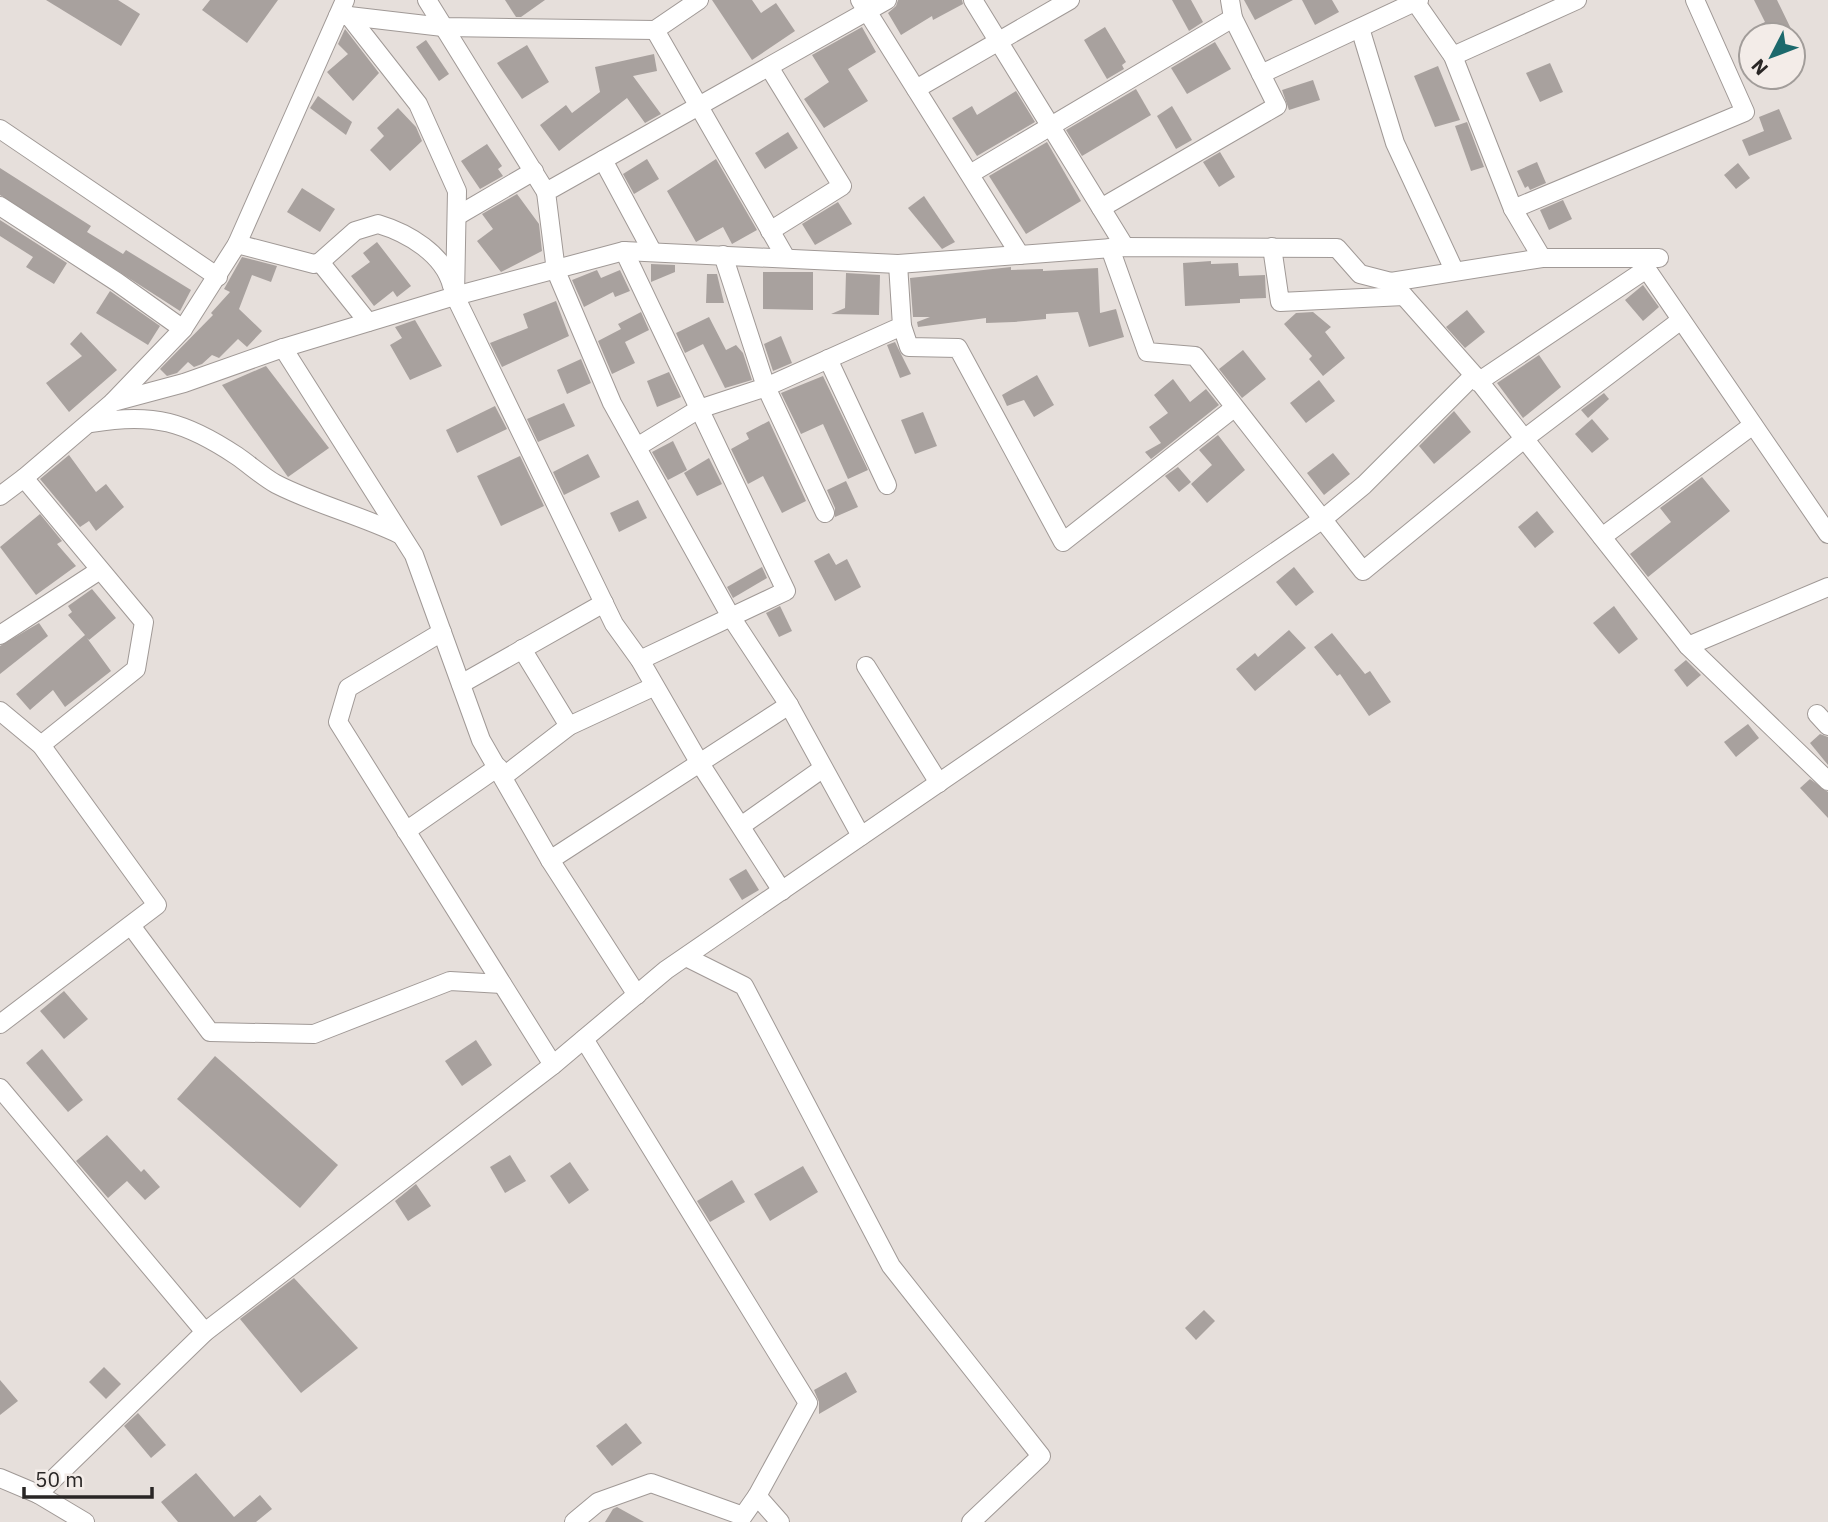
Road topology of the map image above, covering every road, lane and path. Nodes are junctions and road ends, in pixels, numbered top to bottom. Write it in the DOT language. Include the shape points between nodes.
graph roads {
  1 [pos="427,0"];
  2 [pos="699,0"];
  3 [pos="887,0"];
  4 [pos="973,0"];
  5 [pos="1070,0"];
  6 [pos="1230,0"];
  7 [pos="1577,0"];
  8 [pos="1695,0"];
  9 [pos="1416,1"];
  10 [pos="864,6"];
  11 [pos="344,11"];
  12 [pos="1233,18"];
  13 [pos="443,27"];
  14 [pos="1360,28"];
  15 [pos="655,30"];
  16 [pos="998,42"];
  17 [pos="1453,56"];
  18 [pos="769,67"];
  19 [pos="1261,74"];
  20 [pos="916,89"];
  21 [pos="698,107"];
  22 [pos="1050,125"];
  23 [pos="0,129"];
  24 [pos="603,160"];
  25 [pos="534,171"];
  26 [pos="970,174"];
  27 [pos="546,192"];
  28 [pos="0,206"];
  29 [pos="1101,208"];
  30 [pos="1513,209"];
  31 [pos="457,216"];
  32 [pos="770,231"];
  33 [pos="237,244"];
  34 [pos="1272,247"];
  35 [pos="1117,248"];
  36 [pos="624,251"];
  37 [pos="652,251"];
  38 [pos="723,255"];
  39 [pos="1020,255"];
  40 [pos="786,258"];
  41 [pos="1542,258"];
  42 [pos="1659,258"];
  43 [pos="320,262"];
  44 [pos="898,264"];
  45 [pos="1642,264"];
  46 [pos="1454,270"];
  47 [pos="556,271"];
  48 [pos="218,277"];
  49 [pos="1391,282"];
  50 [pos="455,296"];
  51 [pos="1404,296"];
  52 [pos="1681,320"];
  53 [pos="368,322"];
  54 [pos="902,326"];
  55 [pos="183,329"];
  56 [pos="283,348"];
  57 [pos="828,359"];
  58 [pos="1476,378"];
  59 [pos="766,387"];
  60 [pos="113,402"];
  61 [pos="1234,408"];
  62 [pos="699,409"];
  63 [pos="92,422"];
  64 [pos="1753,425"];
  65 [pos="1524,439"];
  66 [pos="637,447"];
  67 [pos="24,478"];
  68 [pos="887,485"];
  69 [pos="0,496"];
  70 [pos="825,513"];
  71 [pos="1323,519"];
  72 [pos="401,534"];
  73 [pos="1828,534"];
  74 [pos="1602,537"];
  75 [pos="100,570"];
  76 [pos="1828,587"];
  77 [pos="604,603"];
  78 [pos="731,617"];
  79 [pos="442,632"];
  80 [pos="0,635"];
  81 [pos="1688,646"];
  82 [pos="522,649"];
  83 [pos="640,660"];
  84 [pos="866,666"];
  85 [pos="461,684"];
  86 [pos="653,687"];
  87 [pos="789,705"];
  88 [pos="0,711"];
  89 [pos="569,726"];
  90 [pos="41,745"];
  91 [pos="699,762"];
  92 [pos="822,769"];
  93 [pos="501,772"];
  94 [pos="1828,781"];
  95 [pos="939,783"];
  96 [pos="741,826"];
  97 [pos="406,831"];
  98 [pos="861,836"];
  99 [pos="550,860"];
  100 [pos="782,891"];
  101 [pos="132,927"];
  102 [pos="686,957"];
  103 [pos="502,984"];
  104 [pos="637,995"];
  105 [pos="0,1024"];
  106 [pos="584,1039"];
  107 [pos="553,1065"];
  108 [pos="0,1088"];
  109 [pos="205,1332"];
  110 [pos="0,1478"];
  111 [pos="38,1494"];
  112 [pos="757,1496"];
  113 [pos="85,1522"];
  114 [pos="574,1522"];
  115 [pos="780,1522"];
  116 [pos="971,1522"];
  1 -- 13 [label="street"];
  2 -- 15 [label="street"];
  3 -- 10 [label="street"];
  4 -- 16 [label="street"];
  5 -- 16 [label="street"];
  6 -- 12 [label="street"];
  7 -- 17 [label="street"];
  8 -- 30 [label="street" via="1745,112"];
  9 -- 14 [label="street"];
  9 -- 17 [label="street"];
  10 -- 18 [label="street"];
  10 -- 20 [label="street"];
  11 -- 13 [label="street"];
  11 -- 31 [label="street" via="418,104 457,191"];
  11 -- 33 [label="street"];
  12 -- 19 [label="street"];
  12 -- 22 [label="street"];
  13 -- 15 [label="street"];
  13 -- 25 [label="street"];
  14 -- 19 [label="street"];
  14 -- 46 [label="street" via="1395,144"];
  15 -- 21 [label="street"];
  16 -- 20 [label="street"];
  16 -- 22 [label="street"];
  17 -- 30 [label="street"];
  18 -- 21 [label="street"];
  18 -- 32 [label="street" via="842,186"];
  19 -- 29 [label="street" via="1277,106"];
  20 -- 26 [label="street"];
  21 -- 24 [label="street"];
  21 -- 32 [label="street"];
  22 -- 26 [label="street"];
  22 -- 29 [label="street"];
  23 -- 48 [label="street"];
  24 -- 27 [label="street"];
  24 -- 37 [label="street"];
  25 -- 27 [label="street"];
  25 -- 31 [label="street"];
  26 -- 39 [label="street"];
  27 -- 47 [label="street"];
  28 -- 55 [label="street"];
  29 -- 35 [label="street"];
  30 -- 41 [label="street"];
  31 -- 50 [label="street"];
  32 -- 40 [label="street"];
  33 -- 43 [label="street"];
  33 -- 48 [label="street"];
  34 -- 35 [label="street"];
  34 -- 49 [label="street" via="1337,248 1360,274"];
  34 -- 51 [label="street" via="1280,302"];
  35 -- 39 [label="street"];
  35 -- 61 [label="street" via="1147,352 1195,356"];
  36 -- 37 [label="street"];
  36 -- 47 [label="street"];
  36 -- 62 [label="street"];
  37 -- 38 [label="street"];
  38 -- 40 [label="street"];
  38 -- 59 [label="street"];
  39 -- 44 [label="street"];
  40 -- 44 [label="street"];
  41 -- 45 [label="street"];
  41 -- 46 [label="street"];
  42 -- 45 [label="street"];
  43 -- 50 [label="street" via="355,231 378,223 418,242 447,271"];
  43 -- 53 [label="street"];
  44 -- 54 [label="street"];
  45 -- 52 [label="street"];
  45 -- 58 [label="street"];
  46 -- 49 [label="street"];
  47 -- 50 [label="street"];
  47 -- 66 [label="street" via="612,403"];
  48 -- 55 [label="street"];
  49 -- 51 [label="street"];
  50 -- 53 [label="street"];
  50 -- 77 [label="street"];
  51 -- 58 [label="street"];
  52 -- 64 [label="street"];
  52 -- 65 [label="street"];
  53 -- 56 [label="street"];
  54 -- 57 [label="street"];
  54 -- 61 [label="street" via="909,347 958,348 1063,542"];
  55 -- 60 [label="street"];
  56 -- 60 [label="street"];
  56 -- 72 [label="street"];
  57 -- 59 [label="street"];
  57 -- 68 [label="street"];
  58 -- 65 [label="street"];
  58 -- 71 [label="street"];
  59 -- 62 [label="street"];
  59 -- 70 [label="street"];
  60 -- 63 [label="street"];
  61 -- 71 [label="street"];
  62 -- 66 [label="street"];
  62 -- 78 [label="street" via="786,591"];
  63 -- 67 [label="street"];
  63 -- 72 [label="street" via="151,417 177,424 200,433 274,483"];
  64 -- 73 [label="street"];
  64 -- 74 [label="street"];
  65 -- 71 [label="street" via="1363,571"];
  65 -- 74 [label="street"];
  66 -- 78 [label="street"];
  67 -- 69 [label="street"];
  67 -- 75 [label="street"];
  71 -- 95 [label="street"];
  72 -- 79 [label="street" via="414,555"];
  74 -- 81 [label="street"];
  75 -- 80 [label="street"];
  75 -- 90 [label="street" via="144,622 136,669"];
  76 -- 81 [label="street"];
  77 -- 82 [label="street"];
  77 -- 83 [label="street"];
  78 -- 83 [label="street"];
  78 -- 87 [label="street"];
  79 -- 85 [label="street"];
  79 -- 97 [label="street" via="348,688 338,722"];
  81 -- 94 [label="street"];
  82 -- 85 [label="street"];
  82 -- 89 [label="street"];
  83 -- 86 [label="street"];
  84 -- 95 [label="street"];
  85 -- 93 [label="street" via="481,740"];
  86 -- 89 [label="street"];
  86 -- 91 [label="street"];
  87 -- 91 [label="street"];
  87 -- 92 [label="street"];
  88 -- 90 [label="street"];
  89 -- 93 [label="street"];
  90 -- 101 [label="street" via="157,905"];
  91 -- 96 [label="street"];
  91 -- 99 [label="street"];
  92 -- 96 [label="street"];
  92 -- 98 [label="street"];
  93 -- 97 [label="street"];
  93 -- 99 [label="street"];
  95 -- 98 [label="street"];
  96 -- 100 [label="street"];
  97 -- 103 [label="street"];
  98 -- 100 [label="street"];
  99 -- 104 [label="street"];
  100 -- 102 [label="street"];
  101 -- 103 [label="street" via="210,1032 314,1034 450,981"];
  101 -- 105 [label="street"];
  102 -- 104 [label="street"];
  102 -- 116 [label="street" via="744,986 891,1266 1041,1456"];
  103 -- 107 [label="street"];
  104 -- 106 [label="street"];
  106 -- 107 [label="street"];
  106 -- 112 [label="street" via="808,1403"];
  107 -- 109 [label="street"];
  108 -- 109 [label="street"];
  109 -- 111 [label="street"];
  110 -- 111 [label="street"];
  111 -- 113 [label="street"];
  112 -- 114 [label="street" via="743,1516 651,1483 598,1502"];
  112 -- 115 [label="street"];
}
